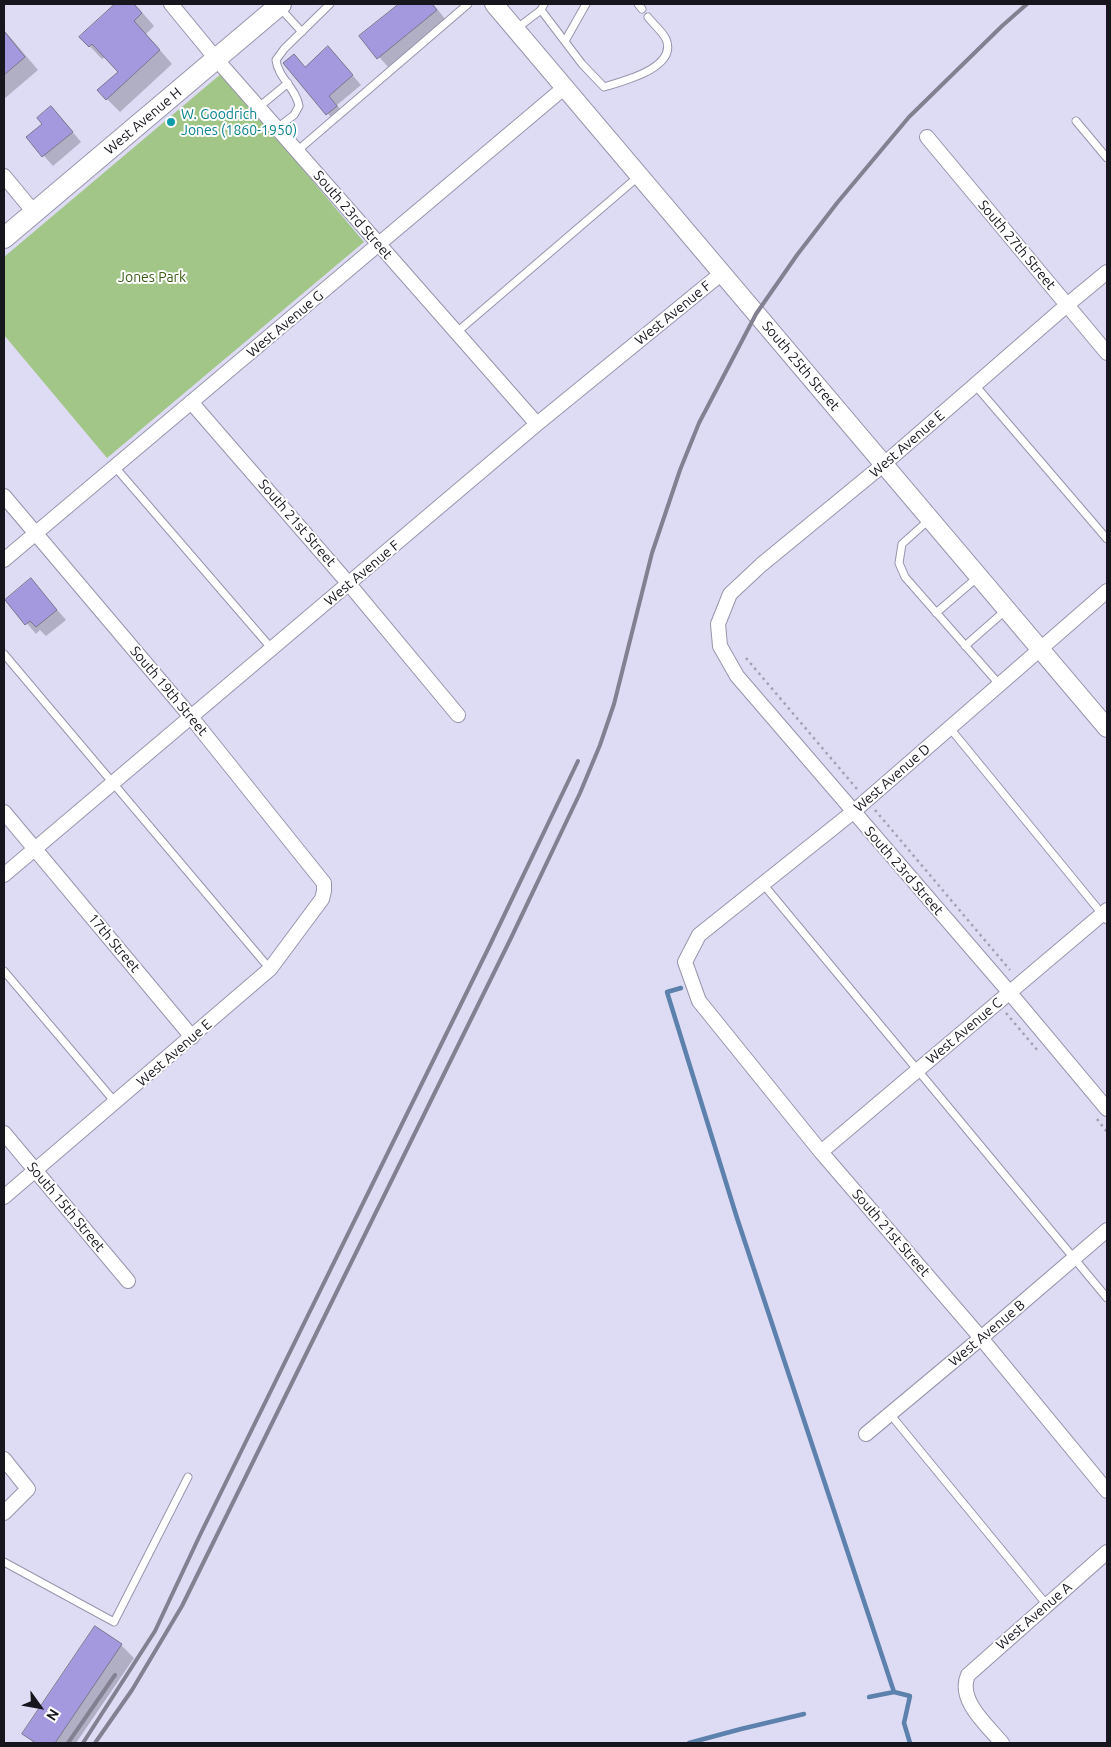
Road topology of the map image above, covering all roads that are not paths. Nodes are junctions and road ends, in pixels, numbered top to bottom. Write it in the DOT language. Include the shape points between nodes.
graph roads {
  1 [pos="171,4"];
  2 [pos="330,4"];
  3 [pos="466,4"];
  4 [pos="494,4"];
  5 [pos="586,4"];
  6 [pos="280,5"];
  7 [pos="542,7"];
  8 [pos="648,17"];
  9 [pos="516,29"];
  10 [pos="302,32"];
  11 [pos="565,42"];
  12 [pos="217,60"];
  13 [pos="288,83"];
  14 [pos="565,87"];
  15 [pos="259,107"];
  16 [pos="1076,121"];
  17 [pos="277,128"];
  18 [pos="927,137"];
  19 [pos="297,151"];
  20 [pos="1107,158"];
  21 [pos="640,175"];
  22 [pos="4,176"];
  23 [pos="33,211"];
  24 [pos="4,238"];
  25 [pos="379,244"];
  26 [pos="1107,272"];
  27 [pos="722,273"];
  28 [pos="1067,305"];
  29 [pos="456,332"];
  30 [pos="1107,353"];
  31 [pos="975,385"];
  32 [pos="192,402"];
  33 [pos="537,424"];
  34 [pos="884,464"];
  35 [pos="115,467"];
  36 [pos="4,496"];
  37 [pos="930,519"];
  38 [pos="35,534"];
  39 [pos="1107,539"];
  40 [pos="4,560"];
  41 [pos="979,576"];
  42 [pos="349,584"];
  43 [pos="1107,591"];
  44 [pos="1007,609"];
  45 [pos="936,613"];
  46 [pos="718,624"];
  47 [pos="965,646"];
  48 [pos="1040,648"];
  49 [pos="272,649"];
  50 [pos="4,654"];
  51 [pos="999,684"];
  52 [pos="458,714"];
  53 [pos="192,717"];
  54 [pos="949,727"];
  55 [pos="1107,728"];
  56 [pos="113,783"];
  57 [pos="4,812"];
  58 [pos="853,812"];
  59 [pos="36,848"];
  60 [pos="4,875"];
  61 [pos="763,884"];
  62 [pos="324,891"];
  63 [pos="1106,915"];
  64 [pos="687,968"];
  65 [pos="270,969"];
  66 [pos="4,971"];
  67 [pos="1010,993"];
  68 [pos="192,1037"];
  69 [pos="917,1071"];
  70 [pos="115,1102"];
  71 [pos="1107,1109"];
  72 [pos="4,1133"];
  73 [pos="821,1152"];
  74 [pos="35,1171"];
  75 [pos="4,1197"];
  76 [pos="1107,1230"];
  77 [pos="1074,1259"];
  78 [pos="128,1281"];
  79 [pos="1107,1298"];
  80 [pos="981,1338"];
  81 [pos="890,1414"];
  82 [pos="866,1434"];
  83 [pos="4,1459"];
  84 [pos="188,1477"];
  85 [pos="1107,1490"];
  86 [pos="4,1513"];
  87 [pos="1107,1552"];
  88 [pos="4,1562"];
  89 [pos="1047,1605"];
  90 [pos="1002,1743"];
  1 -- 12 [label="street, South 23rd Street"];
  2 -- 10 [label="lane"];
  3 -- 19 [label="lane"];
  4 -- 9 [label="street, South 25th Street"];
  5 -- 11 [label="lane"];
  6 -- 10 [label="lane"];
  6 -- 12 [label="main road, West Avenue H"];
  7 -- 9 [label="lane"];
  7 -- 11 [label="lane"];
  8 -- 11 [label="lane" via="666,39 664,57 655,68 604,87"];
  9 -- 14 [label="street, South 25th Street"];
  10 -- 13 [label="lane" via="276,60 277,69"];
  12 -- 15 [label="street, South 23rd Street"];
  12 -- 23 [label="main road, West Avenue H"];
  13 -- 15 [label="lane"];
  13 -- 17 [label="lane" via="300,106"];
  14 -- 21 [label="street, South 25th Street"];
  14 -- 25 [label="street, West Avenue G"];
  15 -- 17 [label="street, South 23rd Street"];
  16 -- 20 [label="lane"];
  17 -- 19 [label="street, South 23rd Street"];
  18 -- 28 [label="street, South 27th Street"];
  19 -- 25 [label="street, South 23rd Street"];
  21 -- 27 [label="street, South 25th Street"];
  21 -- 29 [label="lane"];
  22 -- 23 [label="street"];
  23 -- 24 [label="main road, West Avenue H"];
  25 -- 29 [label="street, South 23rd Street"];
  25 -- 32 [label="street, West Avenue G"];
  26 -- 28 [label="street, West Avenue E"];
  27 -- 33 [label="street, West Avenue F"];
  27 -- 34 [label="street, South 25th Street"];
  28 -- 30 [label="street, South 27th Street"];
  28 -- 31 [label="street, West Avenue E"];
  29 -- 33 [label="street, South 23rd Street"];
  31 -- 34 [label="street, West Avenue E"];
  31 -- 39 [label="lane"];
  32 -- 35 [label="street, West Avenue G"];
  32 -- 42 [label="street, South 21st Street"];
  33 -- 42 [label="street, West Avenue F"];
  34 -- 37 [label="street, South 25th Street"];
  34 -- 46 [label="street, West Avenue E" via="742,582 730,594"];
  35 -- 38 [label="street, West Avenue G"];
  35 -- 49 [label="lane"];
  36 -- 38 [label="street, South 19th Street"];
  37 -- 41 [label="street, South 25th Street"];
  37 -- 45 [label="lane" via="902,544 899,563 906,577"];
  38 -- 40 [label="street, West Avenue G"];
  38 -- 53 [label="street, South 19th Street"];
  41 -- 44 [label="street, South 25th Street"];
  41 -- 45 [label="lane"];
  42 -- 49 [label="street, West Avenue F"];
  42 -- 52 [label="street, South 21st Street"];
  43 -- 48 [label="street, West Avenue D"];
  44 -- 47 [label="lane"];
  44 -- 48 [label="street, South 25th Street"];
  45 -- 47 [label="lane"];
  46 -- 58 [label="street, South 23rd Street" via="720,646 737,676"];
  47 -- 51 [label="lane"];
  48 -- 51 [label="street, West Avenue D"];
  48 -- 55 [label="street, South 25th Street"];
  49 -- 53 [label="street, West Avenue F"];
  50 -- 56 [label="lane"];
  51 -- 54 [label="street, West Avenue D"];
  53 -- 56 [label="street, West Avenue F"];
  53 -- 62 [label="street, South 19th Street" via="324,883"];
  54 -- 58 [label="street, West Avenue D"];
  54 -- 63 [label="lane"];
  56 -- 59 [label="street, West Avenue F"];
  56 -- 65 [label="lane"];
  57 -- 59 [label="street, 17th Street"];
  58 -- 61 [label="street, West Avenue D"];
  58 -- 67 [label="street, South 23rd Street"];
  59 -- 60 [label="street, West Avenue F"];
  59 -- 68 [label="street, 17th Street"];
  61 -- 64 [label="street, West Avenue D" via="699,935 685,962"];
  61 -- 69 [label="lane"];
  62 -- 65 [label="street, West Avenue E" via="322,899"];
  63 -- 67 [label="street, West Avenue C"];
  64 -- 73 [label="street, South 21st Street" via="700,1002"];
  65 -- 68 [label="street, West Avenue E"];
  66 -- 70 [label="lane"];
  67 -- 69 [label="street, West Avenue C"];
  67 -- 71 [label="street, South 23rd Street"];
  68 -- 70 [label="street, West Avenue E"];
  69 -- 73 [label="street, West Avenue C"];
  69 -- 77 [label="lane"];
  70 -- 74 [label="street, West Avenue E"];
  72 -- 74 [label="street, South 15th Street"];
  73 -- 80 [label="street, South 21st Street"];
  74 -- 75 [label="street, West Avenue E"];
  74 -- 78 [label="street, South 15th Street"];
  76 -- 77 [label="street, West Avenue B"];
  77 -- 79 [label="lane"];
  77 -- 80 [label="street, West Avenue B"];
  80 -- 81 [label="street, West Avenue B"];
  80 -- 85 [label="street, South 21st Street"];
  81 -- 82 [label="street, West Avenue B"];
  81 -- 89 [label="lane"];
  83 -- 86 [label="street" via="28,1489"];
  84 -- 88 [label="lane" via="114,1622"];
  87 -- 89 [label="street, West Avenue A"];
  89 -- 90 [label="street, West Avenue A" via="968,1675 964,1683 969,1703"];
}
